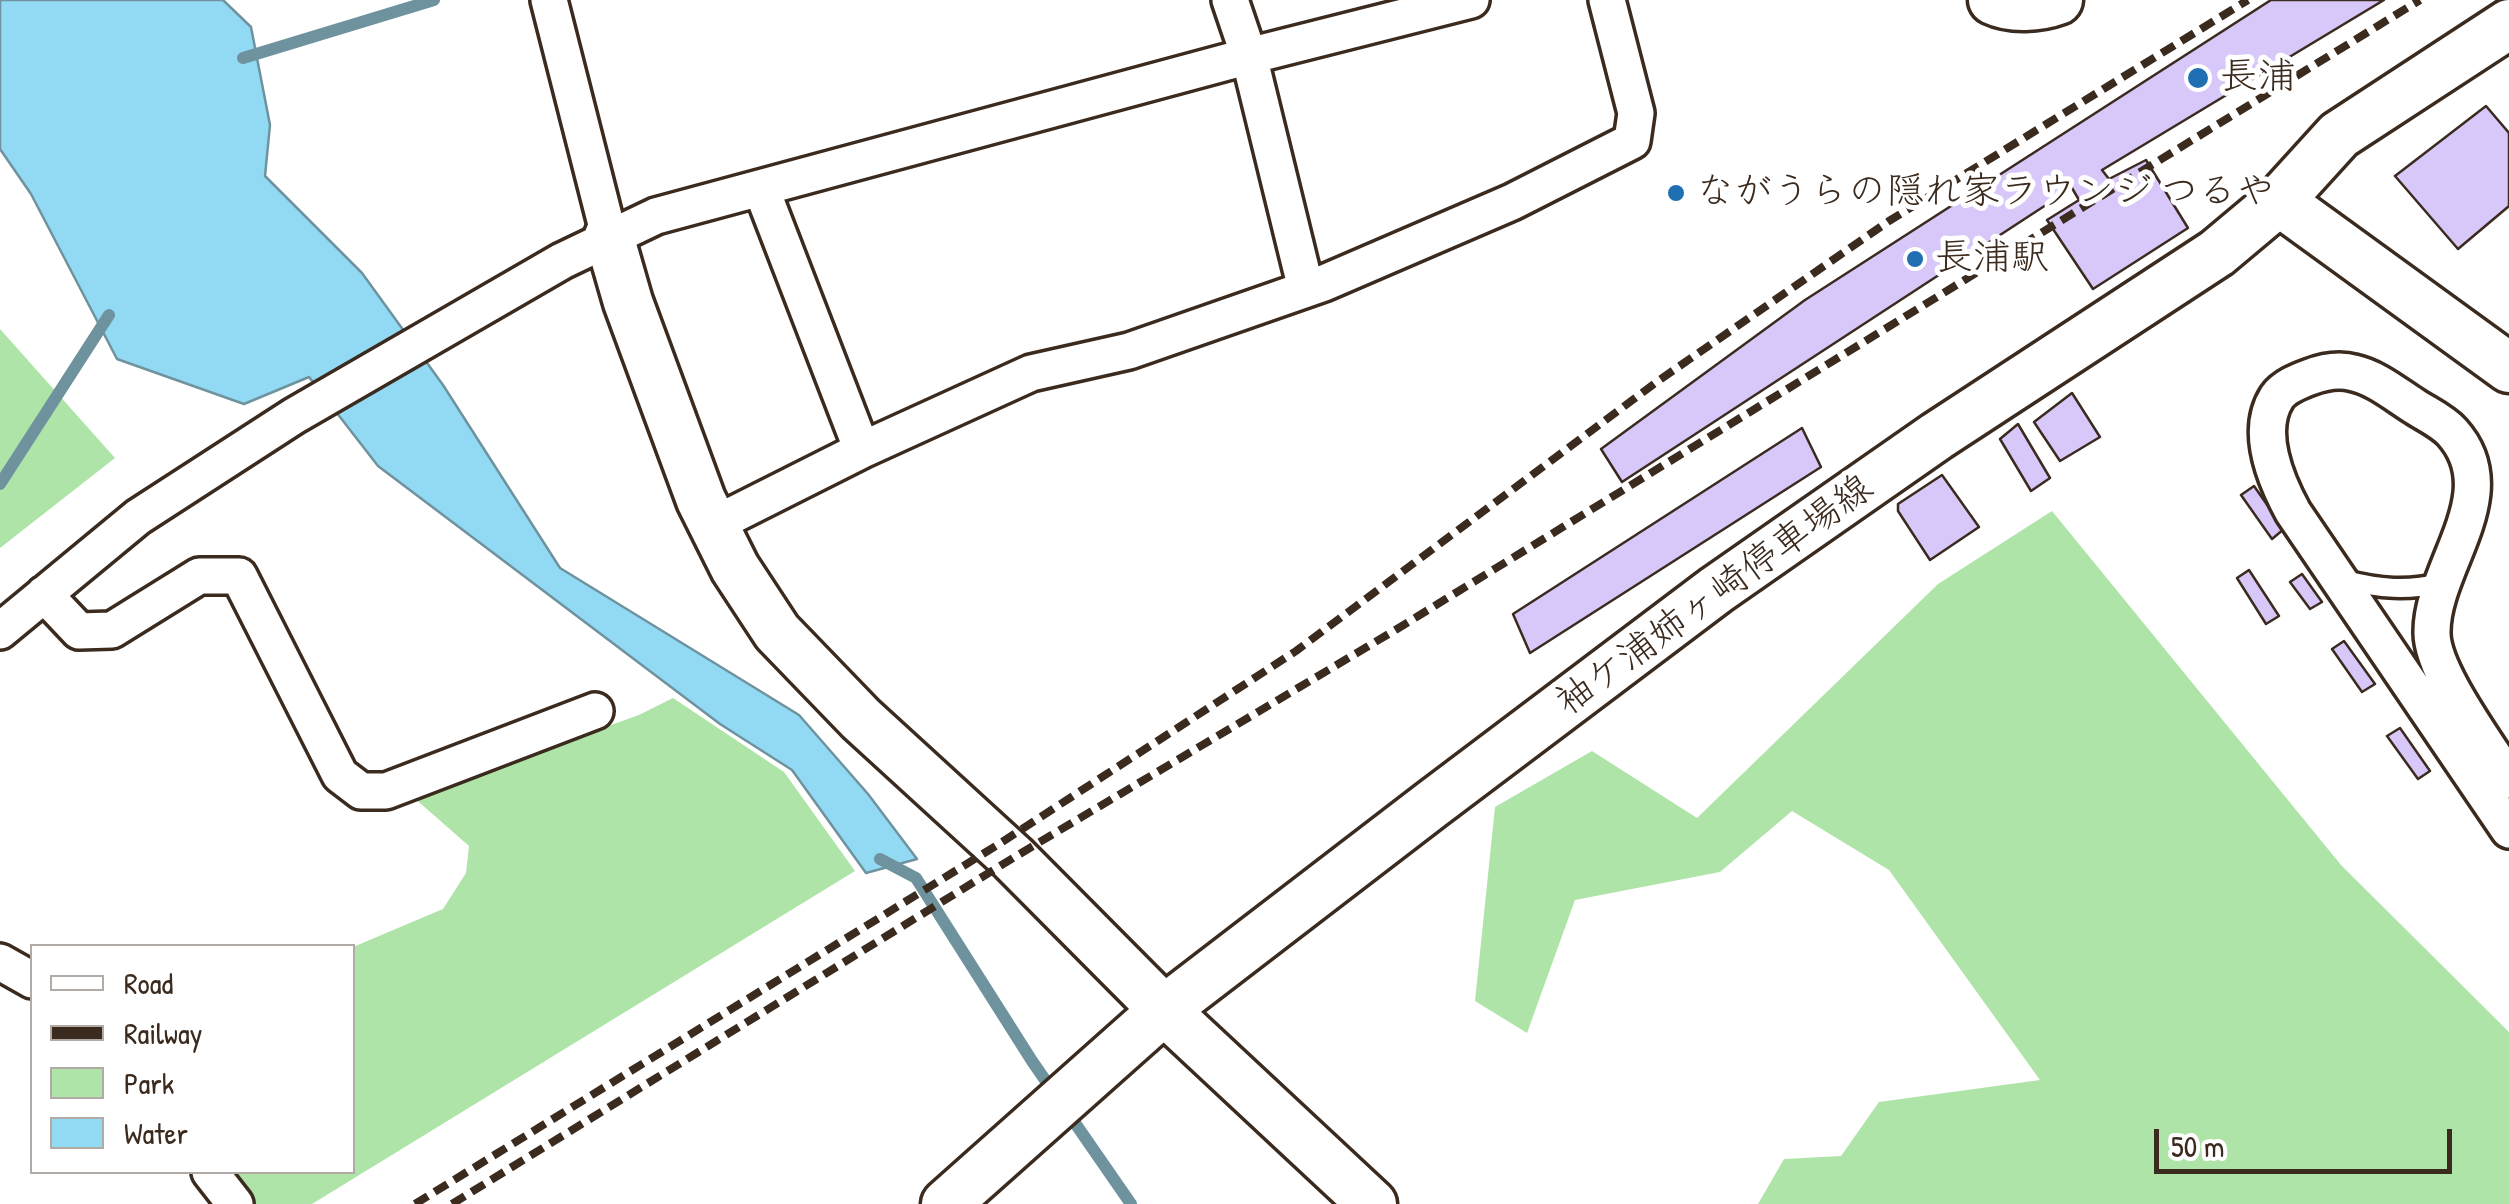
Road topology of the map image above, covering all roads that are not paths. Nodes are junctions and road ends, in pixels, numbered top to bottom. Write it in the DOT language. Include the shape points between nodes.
graph roads {
  1 [pos="549,0"];
  2 [pos="1230,0"];
  3 [pos="1471,0"];
  4 [pos="1608,0"];
  5 [pos="1993,0"];
  6 [pos="2058,0"];
  7 [pos="2509,24"];
  8 [pos="1249,56"];
  9 [pos="762,188"];
  10 [pos="2279,200"];
  11 [pos="609,236"];
  12 [pos="1306,289"];
  13 [pos="2509,368"];
  14 [pos="862,450"];
  15 [pos="713,525"];
  16 [pos="2340,579"];
  17 [pos="2442,583"];
  18 [pos="44,594"];
  19 [pos="0,631"];
  20 [pos="595,711"];
  21 [pos="2509,780"];
  22 [pos="2509,830"];
  23 [pos="0,962"];
  24 [pos="30,979"];
  25 [pos="1164,1010"];
  26 [pos="212,1174"];
  27 [pos="235,1204"];
  28 [pos="946,1204"];
  29 [pos="1372,1204"];
  1 -- 11 [label="street"];
  2 -- 8 [label="street"];
  3 -- 8 [label="street"];
  4 -- 12 [label="street" via="1636,112 1632,141 1512,202"];
  5 -- 6 [label="main road" via="2044,6"];
  7 -- 10 [label="main road, 袖ケ浦姉ヶ崎停車場線" via="2340,135"];
  8 -- 9 [label="street"];
  8 -- 12 [label="street"];
  9 -- 11 [label="street" via="656,216"];
  9 -- 14 [label="street"];
  10 -- 13 [label="main road"];
  10 -- 25 [label="main road, 袖ケ浦姉ヶ崎停車場線" via="2217,253 1716,590"];
  11 -- 15 [label="main road"];
  11 -- 18 [label="street" via="294,416 138,518"];
  12 -- 14 [label="street" via="1129,351 1031,373"];
  14 -- 15 [label="street"];
  15 -- 25 [label="main road" via="777,632"];
  16 -- 17 [label="lane" via="2382,589"];
  16 -- 17 [label="street" via="2276,480 2268,426 2278,396 2296,382 2350,371 2372,378 2450,430 2468,455 2468,519"];
  16 -- 22 [label="street"];
  17 -- 21 [label="street" via="2432,636 2442,672"];
  18 -- 19 [label="street"];
  18 -- 20 [label="street" via="80,631 112,630 199,576 239,576 340,776 361,791 386,791"];
  23 -- 24 [label="street"];
  25 -- 28 [label="main road, 袖ケ浦姉ヶ崎停車場線"];
  25 -- 29 [label="main road"];
  26 -- 27 [label="street"];
}
